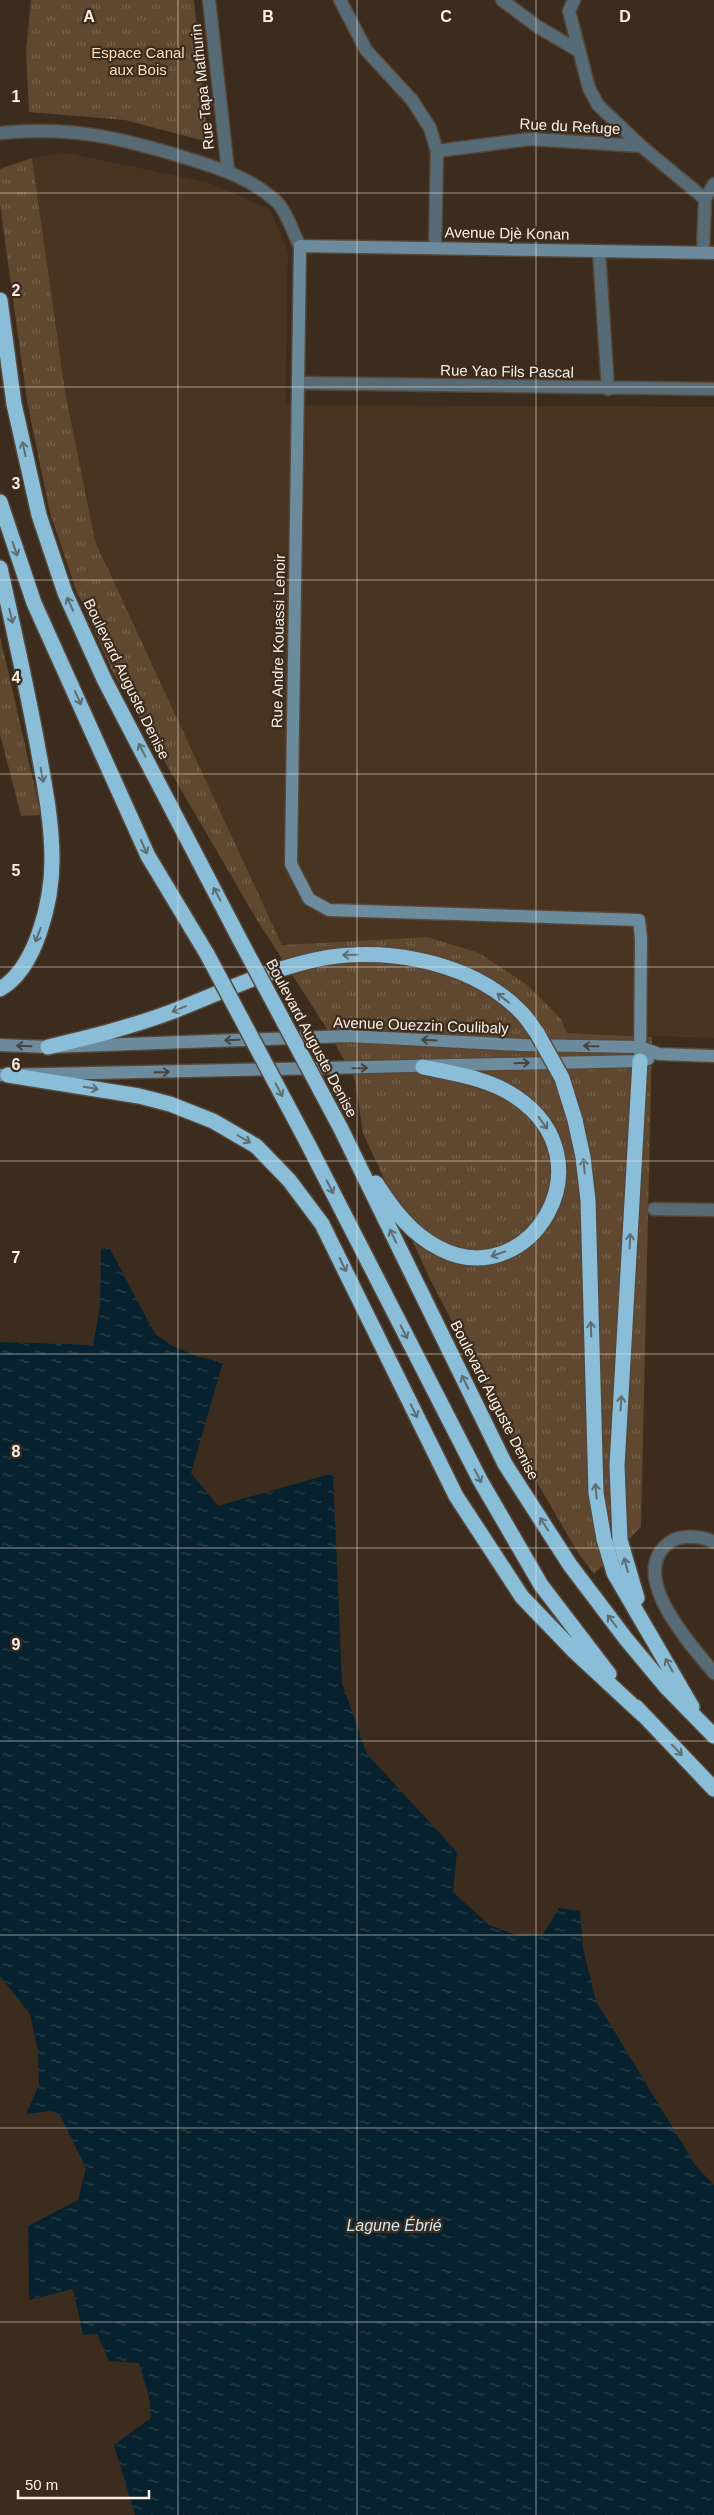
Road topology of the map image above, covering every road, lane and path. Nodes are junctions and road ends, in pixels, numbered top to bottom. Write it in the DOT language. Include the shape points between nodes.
graph roads {
  1 [pos="209,0"];
  2 [pos="340,0"];
  3 [pos="502,0"];
  4 [pos="574,0"];
  5 [pos="579,51"];
  6 [pos="0,133"];
  7 [pos="641,146"];
  8 [pos="437,152"];
  9 [pos="228,171"];
  10 [pos="714,184"];
  11 [pos="705,199"];
  12 [pos="300,246"];
  13 [pos="434,248"];
  14 [pos="599,251"];
  15 [pos="708,253"];
  16 [pos="0,300"];
  17 [pos="299,384"];
  18 [pos="608,389"];
  19 [pos="714,389"];
  20 [pos="0,502"];
  21 [pos="0,568"];
  22 [pos="0,989"];
  23 [pos="0,1046"];
  24 [pos="48,1047"];
  25 [pos="640,1054"];
  26 [pos="714,1056"];
  27 [pos="423,1067"];
  28 [pos="4,1075"];
  29 [pos="340,1127"];
  30 [pos="654,1209"];
  31 [pos="714,1210"];
  32 [pos="714,1542"];
  33 [pos="648,1627"];
  34 [pos="714,1673"];
  35 [pos="643,1715"];
  36 [pos="702,1723"];
  37 [pos="714,1736"];
  38 [pos="714,1789"];
  1 -- 9 [label="street, Rue Tapa Mathurin"];
  2 -- 8 [label="street" via="366,50 417,107 430,128"];
  3 -- 5 [label="street"];
  4 -- 5 [label="street" via="570,11"];
  5 -- 7 [label="street" via="589,88 598,105"];
  6 -- 9 [label="street, Rue Andre Kouassi Lenoir" via="78,131 125,140"];
  7 -- 8 [label="street, Rue du Refuge" via="530,139"];
  7 -- 11 [label="street"];
  8 -- 13 [label="street"];
  9 -- 12 [label="street, Rue Andre Kouassi Lenoir" via="254,183 279,204"];
  10 -- 11 [label="street"];
  11 -- 15 [label="street"];
  12 -- 13 [label="street, Avenue Djè Konan"];
  12 -- 17 [label="street, Rue Andre Kouassi Lenoir"];
  13 -- 14 [label="street, Avenue Djè Konan"];
  14 -- 15 [label="street, Avenue Djè Konan"];
  14 -- 18 [label="street"];
  29 -- 16 [label="highway, Boulevard Auguste Denise, one-way, bridge" via="104,679 65,593 39,515 14,404"];
  17 -- 18 [label="street, Rue Yao Fils Pascal"];
  17 -- 25 [label="street, Rue Andre Kouassi Lenoir" via="291,864 309,899 329,910 638,920 641,939"];
  18 -- 19 [label="street, Rue Yao Fils Pascal"];
  20 -- 35 [label="highway, one-way, bridge" via="34,603 148,856 207,954 480,1480 536,1577"];
  21 -- 22 [label="highway, one-way" via="22,663 48,805 52,861 47,906 38,936 24,965"];
  24 -- 23 [label="street, Avenue Ouezzin Coulibaly, one-way"];
  25 -- 24 [label="street, Avenue Ouezzin Coulibaly, one-way" via="348,1036"];
  33 -- 24 [label="highway, one-way, bridge" via="614,1573 596,1493 584,1157 562,1078 537,1033 521,1012 492,989 458,972 418,959 342,955 303,962 111,1032"];
  25 -- 26 [label="street, Avenue Ouezzin Coulibaly"];
  27 -- 25 [label="street, Avenue Ouezzin Coulibaly, one-way"];
  33 -- 25 [label="highway, one-way" via="627,1570 620,1540 618,1466"];
  28 -- 27 [label="street, Avenue Ouezzin Coulibaly, one-way"];
  27 -- 29 [label="highway, one-way" via="489,1083 515,1096 534,1111 550,1134 560,1161 558,1186 550,1210 536,1230 515,1247 491,1256 473,1257 438,1248 395,1212"];
  28 -- 35 [label="highway, one-way" via="139,1096 170,1104 213,1121 256,1146 289,1180 322,1224 456,1496 517,1589 575,1652"];
  36 -- 29 [label="highway, Boulevard Auguste Denise, one-way" via="666,1687 620,1632 570,1565 505,1464"];
  30 -- 31 [label="street"];
  32 -- 34 [label="street" via="690,1536 670,1541 658,1555 655,1579 662,1603"];
  36 -- 33 [label="highway, one-way"];
  35 -- 38 [label="highway, one-way"];
  36 -- 37 [label="highway, Boulevard Auguste Denise"];
}
